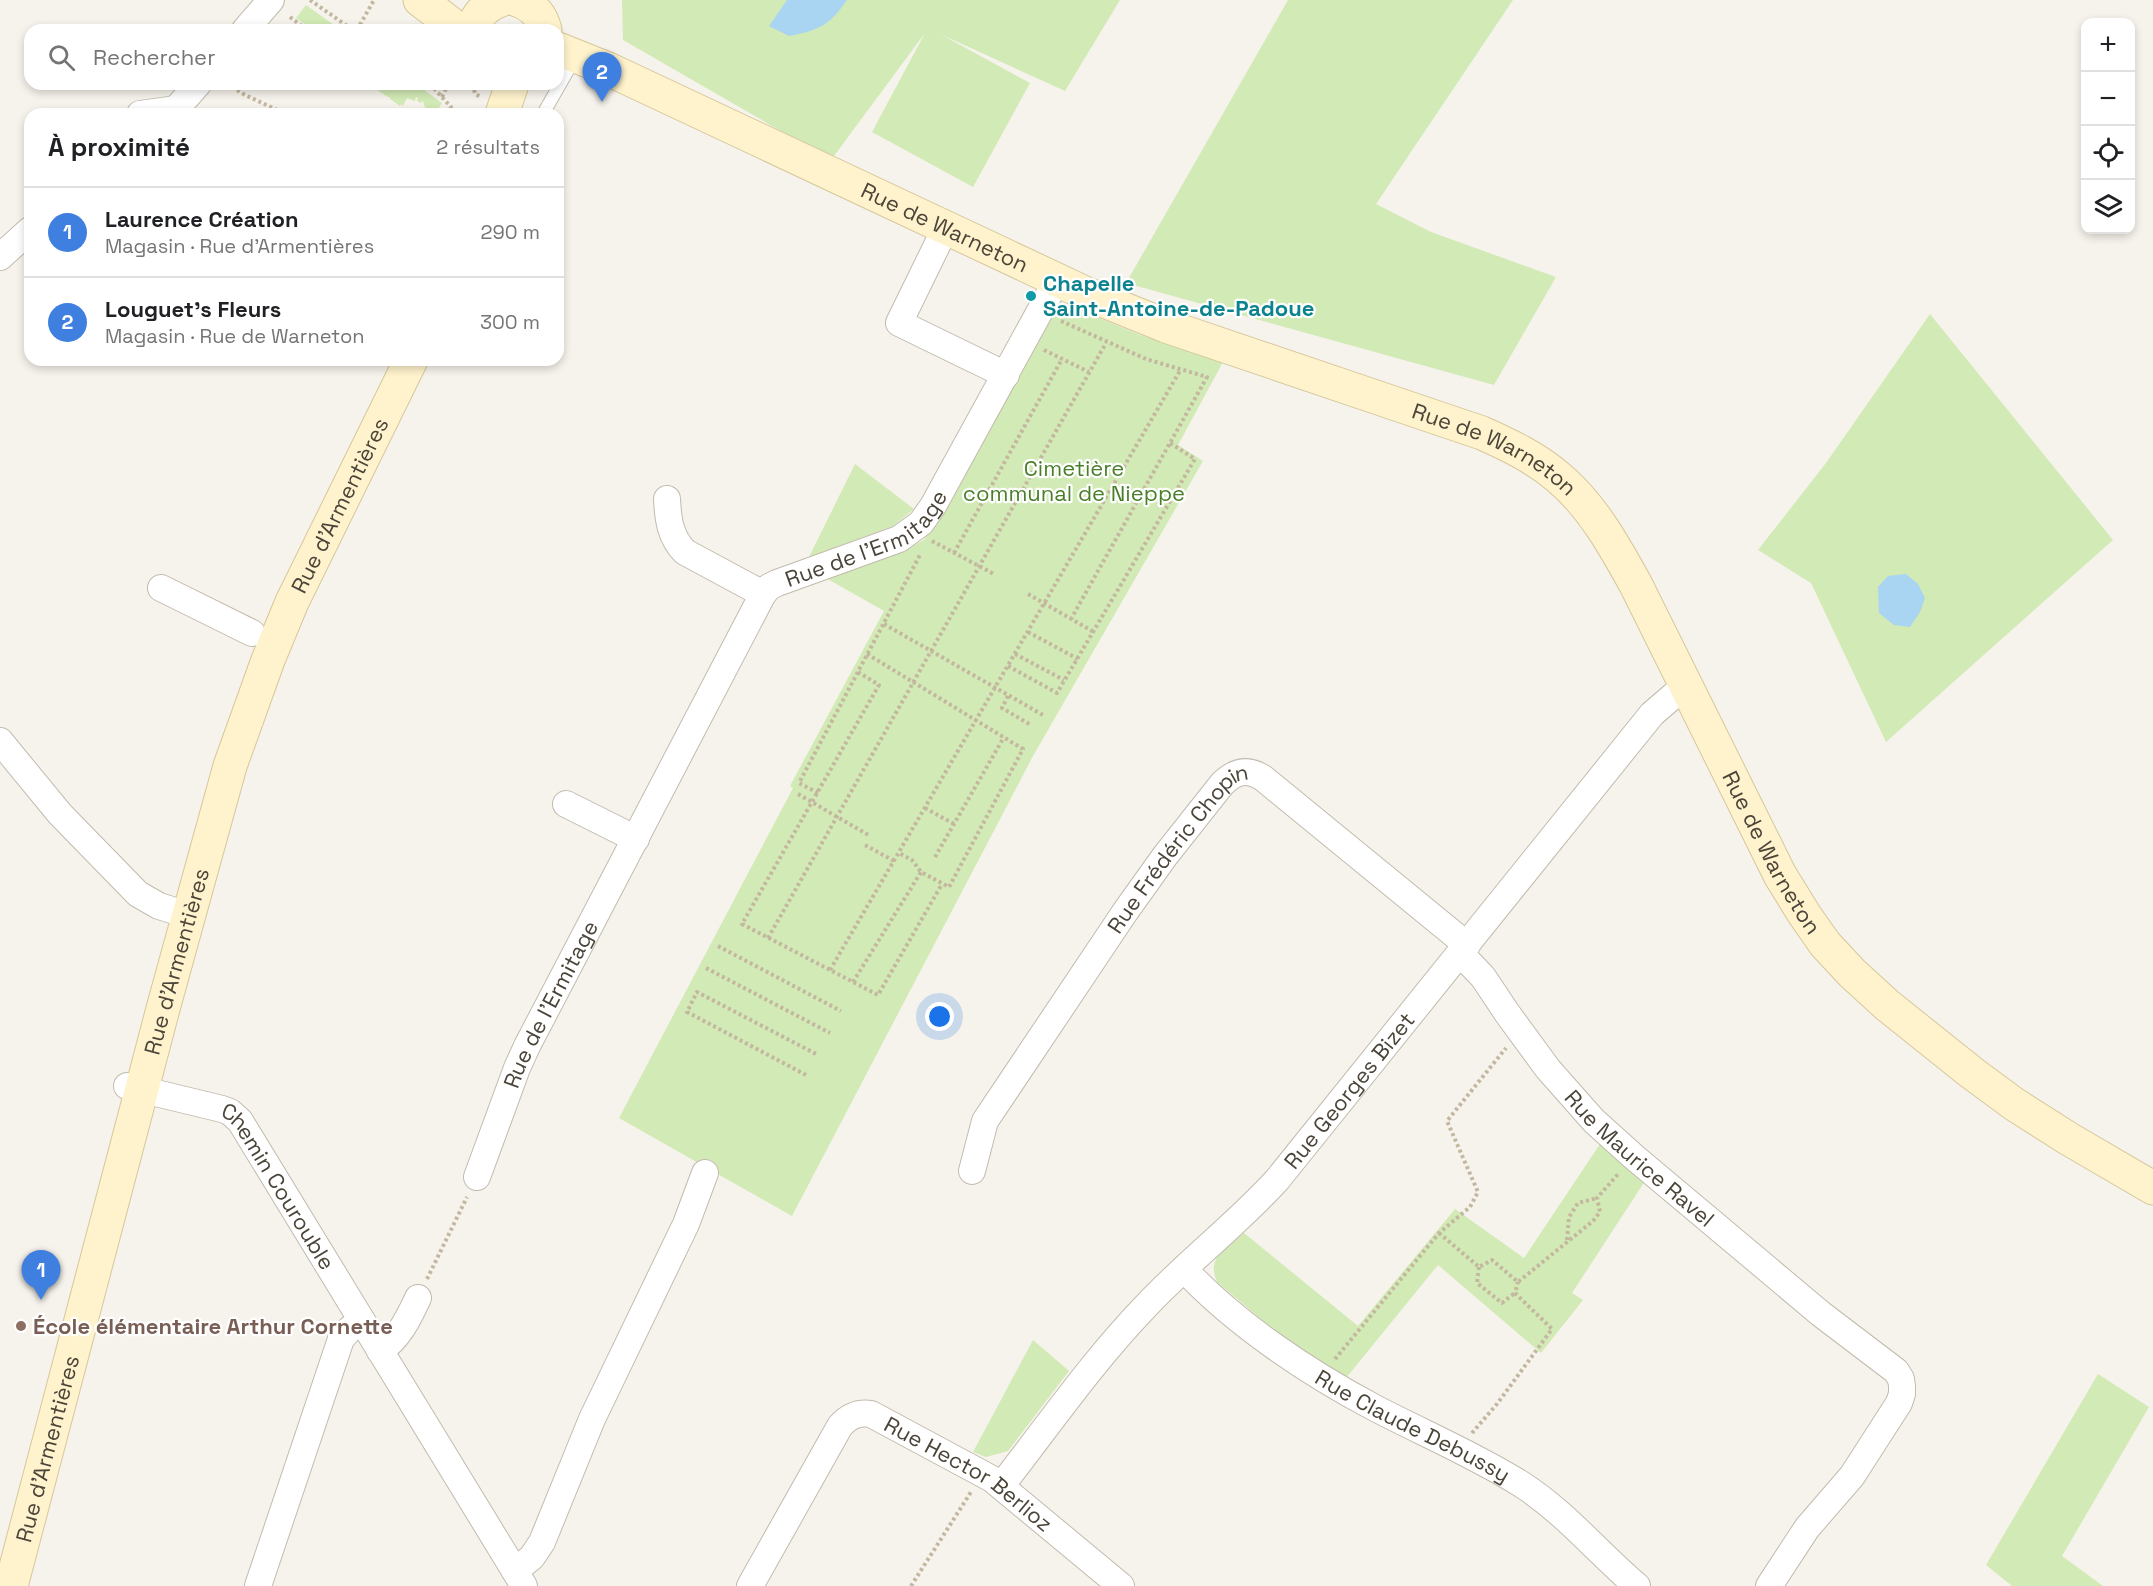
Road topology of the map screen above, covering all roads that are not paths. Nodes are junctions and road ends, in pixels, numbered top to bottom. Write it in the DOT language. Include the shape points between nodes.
graph roads {
  1 [pos="270,0"];
  2 [pos="420,0"];
  3 [pos="457,0"];
  4 [pos="503,1"];
  5 [pos="543,17"];
  6 [pos="250,24"];
  7 [pos="451,24"];
  8 [pos="475,24"];
  9 [pos="568,52"];
  10 [pos="194,90"];
  11 [pos="485,90"];
  12 [pos="510,90"];
  13 [pos="553,90"];
  14 [pos="182,108"];
  15 [pos="483,108"];
  16 [pos="504,108"];
  17 [pos="545,108"];
  18 [pos="945,229"];
  19 [pos="24,235"];
  20 [pos="0,257"];
  21 [pos="1057,280"];
  22 [pos="389,366"];
  23 [pos="408,366"];
  24 [pos="1006,375"];
  25 [pos="667,499"];
  26 [pos="161,588"];
  27 [pos="763,594"];
  28 [pos="252,633"];
  29 [pos="1687,687"];
  30 [pos="0,741"];
  31 [pos="566,804"];
  32 [pos="636,839"];
  33 [pos="181,913"];
  34 [pos="1464,949"];
  35 [pos="135,1087"];
  36 [pos="972,1171"];
  37 [pos="705,1173"];
  38 [pos="477,1177"];
  39 [pos="2153,1188"];
  40 [pos="1184,1269"];
  41 [pos="418,1298"];
  42 [pos="362,1321"];
  43 [pos="380,1351"];
  44 [pos="992,1480"];
  45 [pos="0,1568"];
  46 [pos="520,1579"];
  47 [pos="11,1586"];
  48 [pos="258,1586"];
  49 [pos="750,1586"];
  50 [pos="1121,1586"];
  51 [pos="1637,1586"];
  52 [pos="1769,1586"];
  1 -- 6 [label="street"];
  2 -- 7 [label="main road"];
  3 -- 4 [label="main road"];
  4 -- 5 [label="main road" via="531,7"];
  4 -- 8 [label="main road" via="479,14"];
  9 -- 18 [label="main road, Rue de Warneton"];
  10 -- 14 [label="street"];
  11 -- 15 [label="main road"];
  12 -- 16 [label="main road"];
  13 -- 17 [label="lane"];
  18 -- 21 [label="main road, Rue de Warneton"];
  18 -- 24 [label="street" via="899,323"];
  19 -- 20 [label="street"];
  21 -- 24 [label="street, Rue de l'Ermitage"];
  21 -- 29 [label="main road, Rue de Warneton" via="1166,326 1482,434 1533,459 1565,483 1594,517 1636,585"];
  22 -- 33 [label="main road, Rue d'Armentières" via="252,655 204,796"];
  23 -- 33 [label="main road, Rue d'Armentières" via="277,637"];
  24 -- 27 [label="street, Rue de l'Ermitage" via="921,523 888,544 777,583"];
  25 -- 27 [label="street, Rue de l'Ermitage" via="670,529 685,552"];
  26 -- 28 [label="street"];
  27 -- 32 [label="street, Rue de l'Ermitage"];
  29 -- 34 [label="street, Rue Georges Bizet" via="1652,714"];
  29 -- 39 [label="main road, Rue de Warneton" via="1780,875 1838,958 1887,1005 1987,1084 2049,1127"];
  30 -- 33 [label="street" via="60,814 138,894"];
  31 -- 32 [label="street"];
  32 -- 38 [label="street, Rue de l'Ermitage" via="521,1058"];
  33 -- 35 [label="main road, Rue d'Armentières"];
  34 -- 36 [label="street, Rue Frédéric Chopin" via="1263,778 1253,772 1237,773 1222,784 1144,884 1018,1071 986,1121"];
  34 -- 40 [label="street, Rue Georges Bizet" via="1277,1180"];
  34 -- 52 [label="street, Rue Maurice Ravel" via="1519,1030 1583,1110 1634,1157 1901,1378 1902,1394 1856,1470 1807,1528"];
  35 -- 42 [label="street, Chemin Courouble" via="236,1116"];
  35 -- 45 [label="main road, Rue d'Armentières"];
  35 -- 47 [label="main road, Rue d'Armentières"];
  37 -- 46 [label="street" via="686,1224 592,1419 542,1542"];
  40 -- 44 [label="street, Rue Georges Bizet" via="1146,1305"];
  40 -- 51 [label="street, Rue Claude Debussy" via="1212,1298 1320,1376 1532,1491"];
  41 -- 43 [label="street" via="402,1330"];
  42 -- 43 [label="street, Chemin Courouble"];
  42 -- 48 [label="street" via="341,1339"];
  43 -- 46 [label="street, Chemin Courouble"];
  44 -- 49 [label="street, Rue Hector Berlioz" via="871,1414 854,1415 840,1426"];
  44 -- 50 [label="street, Rue Hector Berlioz"];
}
